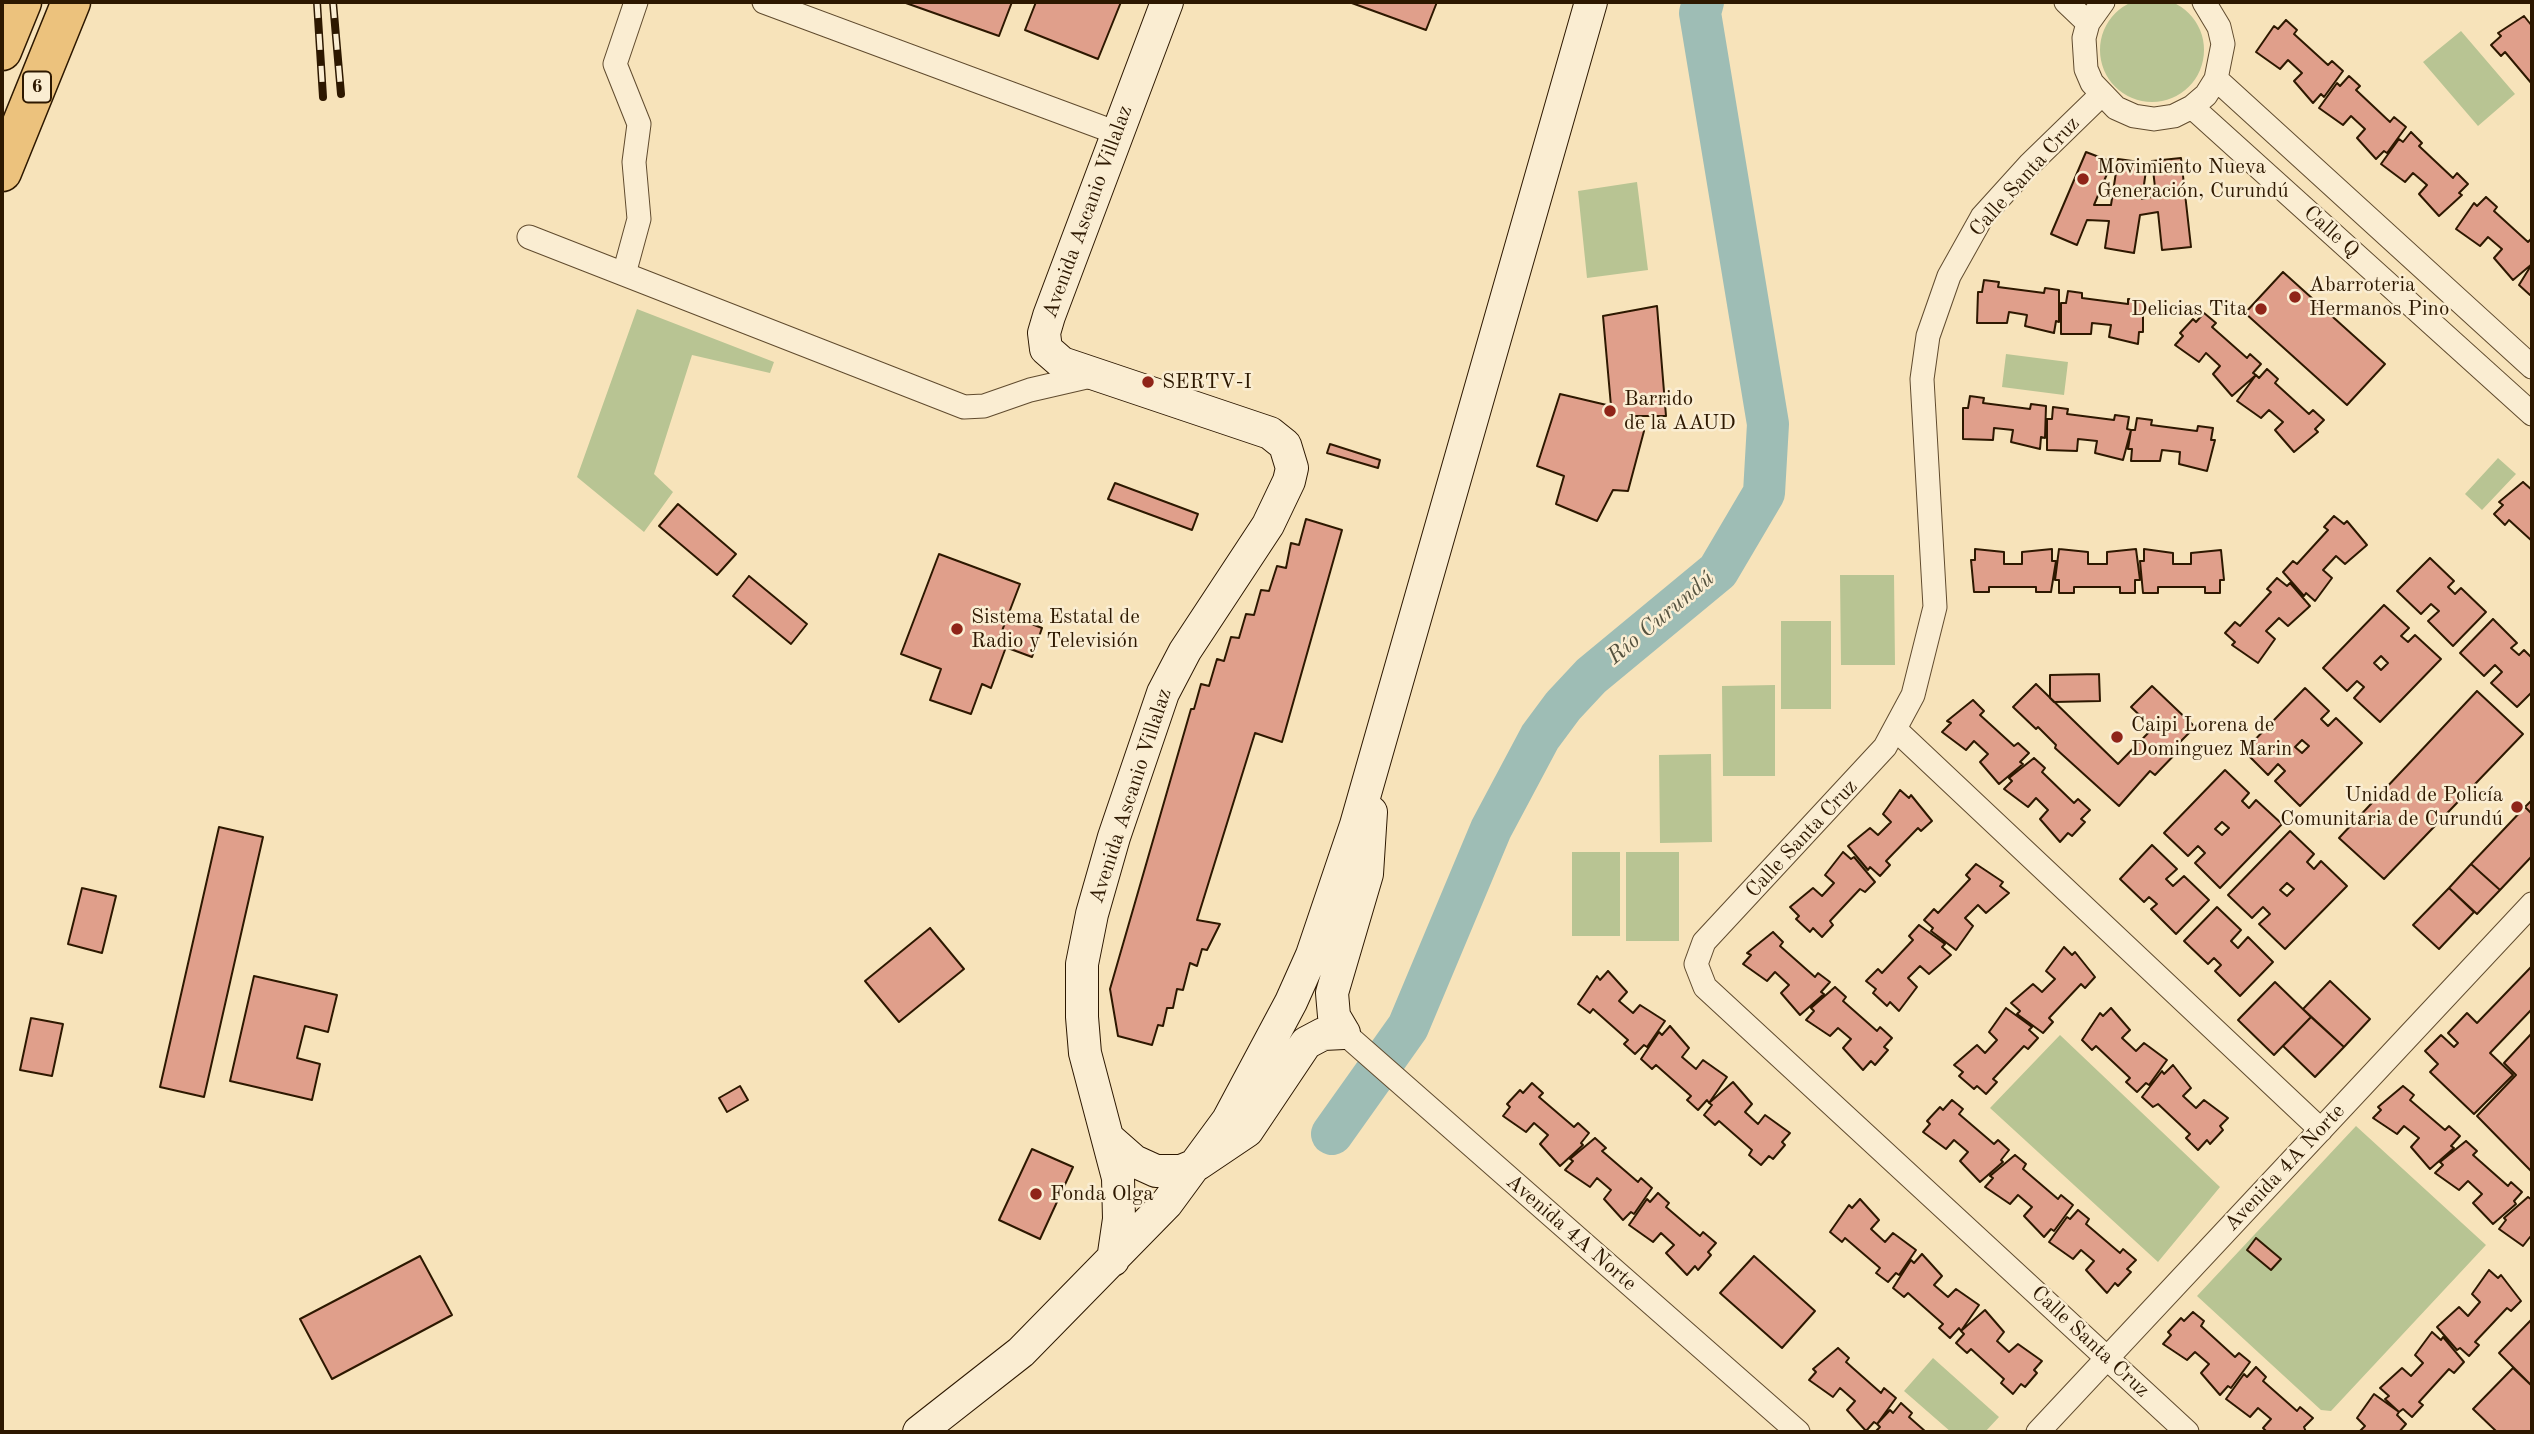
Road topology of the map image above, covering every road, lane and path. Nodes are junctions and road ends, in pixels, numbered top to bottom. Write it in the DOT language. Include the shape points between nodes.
graph roads {
  1 [pos="22,2"];
  2 [pos="71,2"];
  3 [pos="636,2"];
  4 [pos="764,2"];
  5 [pos="1167,2"];
  6 [pos="1591,2"];
  7 [pos="2066,2"];
  8 [pos="2103,2"];
  9 [pos="2204,2"];
  10 [pos="2088,23"];
  11 [pos="2,51"];
  12 [pos="2216,79"];
  13 [pos="2101,95"];
  14 [pos="2192,107"];
  15 [pos="1117,133"];
  16 [pos="2,172"];
  17 [pos="529,237"];
  18 [pos="624,274"];
  19 [pos="2532,367"];
  20 [pos="1095,375"];
  21 [pos="2532,414"];
  22 [pos="1895,729"];
  23 [pos="1371,772"];
  24 [pos="2532,904"];
  25 [pos="1350,1038"];
  26 [pos="2321,1130"];
  27 [pos="1109,1139"];
  28 [pos="1198,1164"];
  29 [pos="1113,1260"];
  30 [pos="2108,1359"];
  31 [pos="919,1432"];
  32 [pos="1798,1432"];
  33 [pos="2038,1432"];
  34 [pos="2188,1432"];
  1 -- 11 [label="highway, 6"];
  2 -- 16 [label="highway, 6"];
  3 -- 18 [label="street" via="615,64 639,124 634,162 639,219"];
  4 -- 15 [label="street"];
  5 -- 15 [label="main road, Avenida Ascanio Villalaz"];
  6 -- 23 [label="main road"];
  7 -- 10 [label="street"];
  8 -- 10 [label="street"];
  9 -- 12 [label="street" via="2223,44"];
  10 -- 13 [label="street" via="2086,69"];
  12 -- 14 [label="street"];
  12 -- 19 [label="street, Calle Q"];
  13 -- 14 [label="street" via="2116,108 2154,119"];
  13 -- 22 [label="street, Calle Santa Cruz" via="1982,218 1949,275 1928,336 1922,379 1935,607 1913,695"];
  14 -- 21 [label="street, Calle Q"];
  15 -- 20 [label="main road, Avenida Ascanio Villalaz" via="1044,333 1046,349 1062,363"];
  17 -- 18 [label="street"];
  18 -- 20 [label="street" via="964,407 984,406"];
  20 -- 27 [label="main road, Avenida Ascanio Villalaz" via="1270,433 1285,445 1292,468 1268,525 1185,651 1163,693 1092,914 1082,964 1082,1017 1085,1053"];
  22 -- 26 [label="street"];
  22 -- 30 [label="street, Calle Santa Cruz" via="1885,747 1822,818 1704,942 1696,964 1705,987"];
  23 -- 25 [label="main road" via="1369,862 1332,993 1334,1016"];
  23 -- 28 [label="main road" via="1312,955 1252,1077"];
  24 -- 26 [label="street, Avenida 4A Norte"];
  25 -- 28 [label="main road" via="1323,1034 1306,1044 1247,1131"];
  25 -- 32 [label="street, Avenida 4A Norte"];
  26 -- 30 [label="street, Avenida 4A Norte"];
  27 -- 28 [label="main road" via="1134,1161 1156,1171 1181,1171"];
  27 -- 29 [label="main road, Avenida Ascanio Villalaz" via="1119,1194"];
  28 -- 29 [label="main road"];
  29 -- 31 [label="main road" via="1021,1352"];
  30 -- 33 [label="street, Avenida 4A Norte"];
  30 -- 34 [label="street, Calle Santa Cruz"];
}
